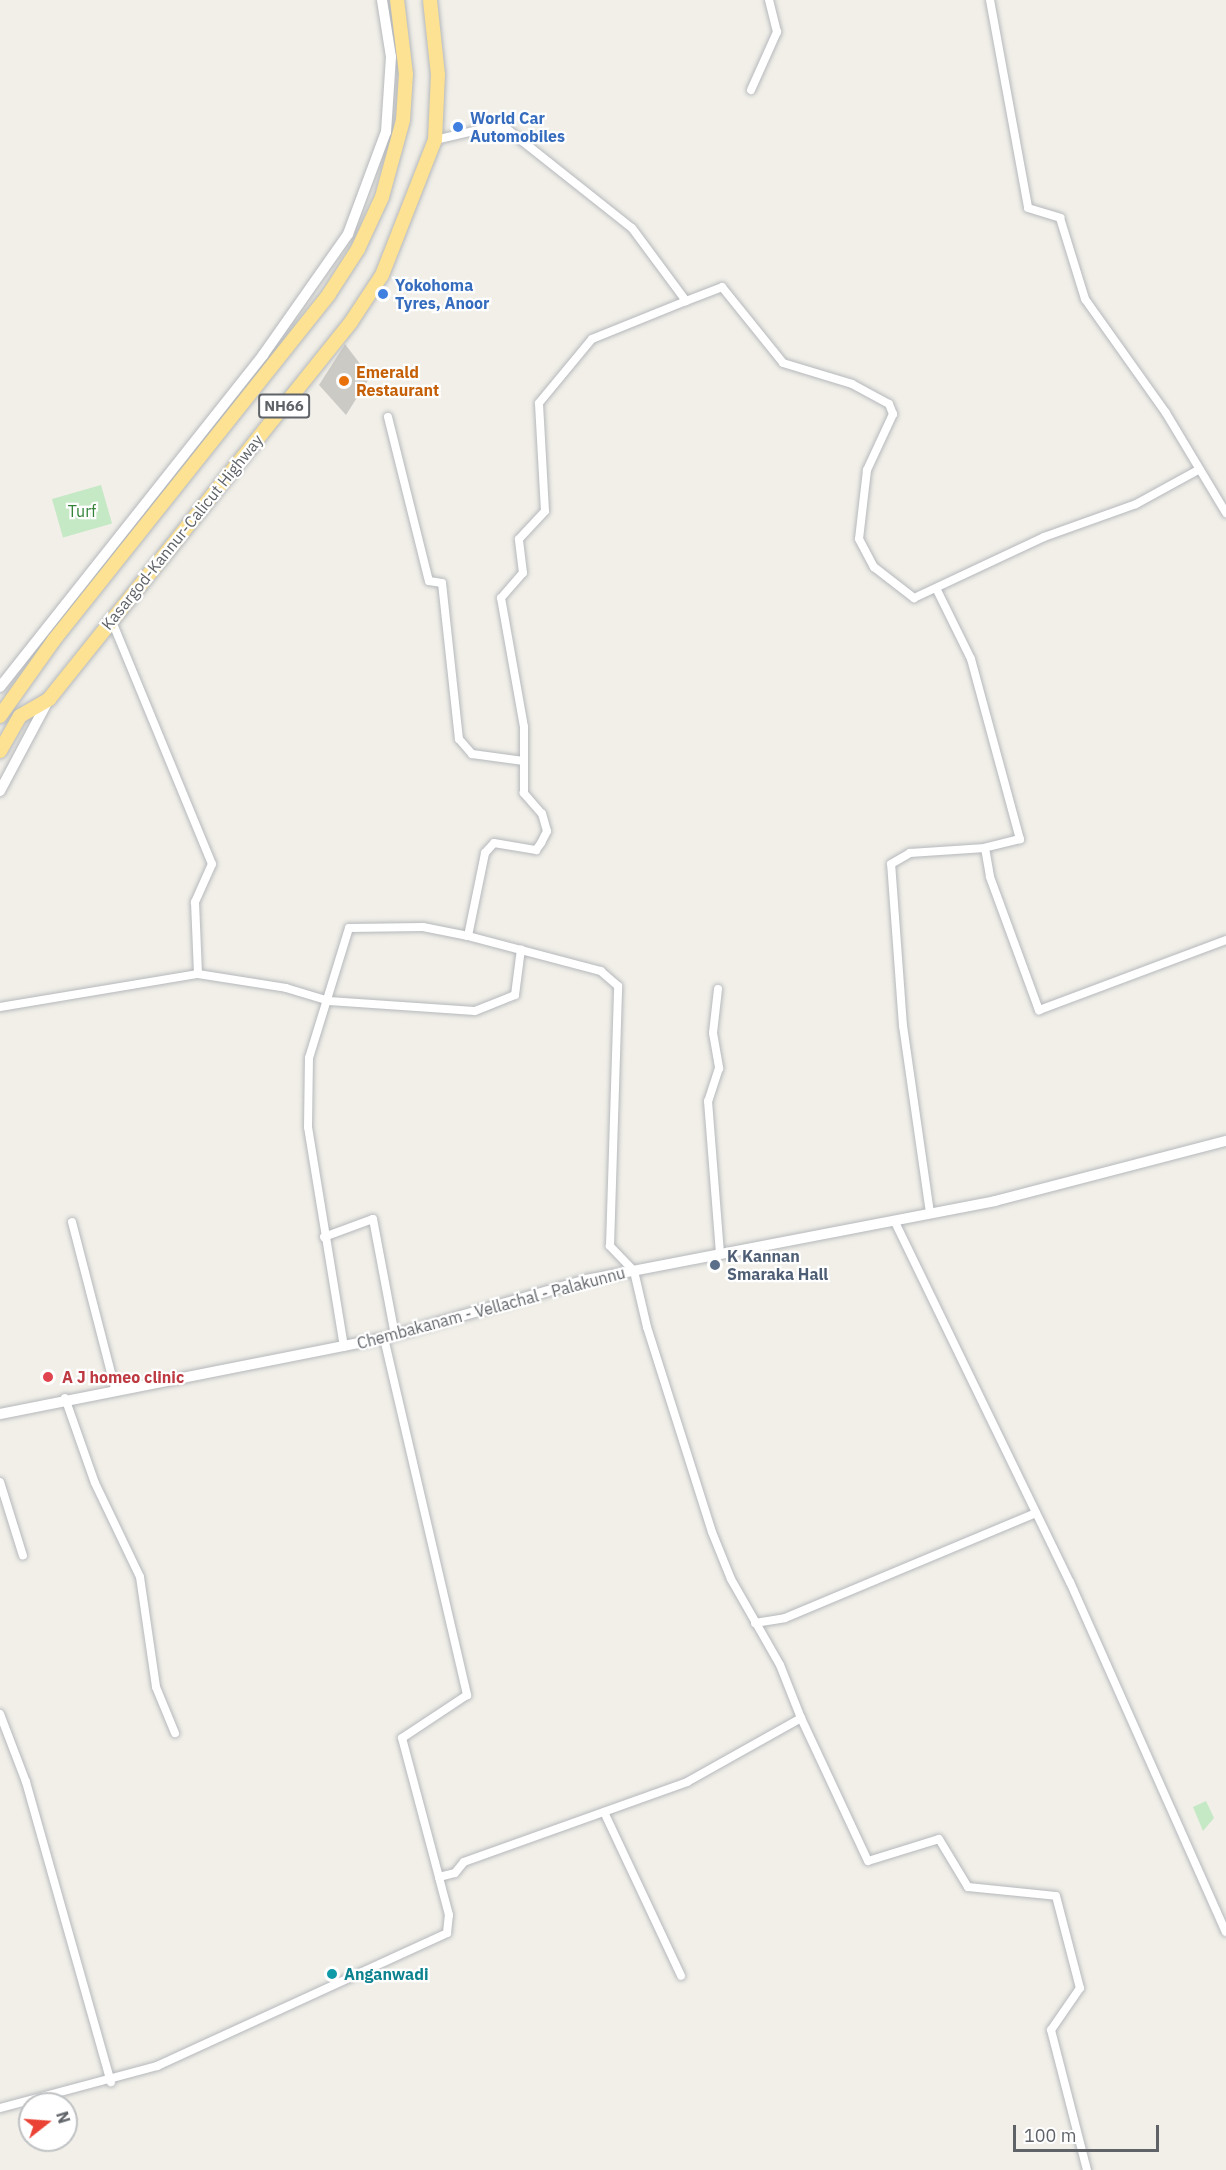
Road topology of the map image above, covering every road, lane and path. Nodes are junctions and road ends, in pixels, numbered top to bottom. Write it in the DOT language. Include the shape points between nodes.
graph roads {
  1 [pos="382,0"];
  2 [pos="397,0"];
  3 [pos="430,0"];
  4 [pos="769,0"];
  5 [pos="990,0"];
  6 [pos="751,90"];
  7 [pos="435,140"];
  8 [pos="686,301"];
  9 [pos="388,417"];
  10 [pos="1198,470"];
  11 [pos="1226,513"];
  12 [pos="938,590"];
  13 [pos="111,618"];
  14 [pos="0,687"];
  15 [pos="50,699"];
  16 [pos="0,716"];
  17 [pos="0,752"];
  18 [pos="524,761"];
  19 [pos="0,791"];
  20 [pos="985,848"];
  21 [pos="468,936"];
  22 [pos="1226,940"];
  23 [pos="521,949"];
  24 [pos="198,974"];
  25 [pos="718,989"];
  26 [pos="328,1001"];
  27 [pos="0,1007"];
  28 [pos="1226,1141"];
  29 [pos="930,1213"];
  30 [pos="72,1222"];
  31 [pos="895,1222"];
  32 [pos="324,1237"];
  33 [pos="720,1252"];
  34 [pos="634,1270"];
  35 [pos="390,1336"];
  36 [pos="344,1347"];
  37 [pos="115,1388"];
  38 [pos="65,1398"];
  39 [pos="0,1414"];
  40 [pos="0,1482"];
  41 [pos="1036,1513"];
  42 [pos="23,1556"];
  43 [pos="755,1623"];
  44 [pos="0,1714"];
  45 [pos="801,1718"];
  46 [pos="175,1733"];
  47 [pos="604,1812"];
  48 [pos="439,1877"];
  49 [pos="1226,1932"];
  50 [pos="681,1976"];
  51 [pos="111,2082"];
  52 [pos="0,2108"];
  53 [pos="1087,2170"];
  1 -- 14 [label="main road" via="390,57 386,132 348,234 263,355"];
  2 -- 16 [label="highway, Kasargod-Kannur-Calicut Highway / NH66" via="406,74 403,120 382,197 358,249 329,294 54,640"];
  3 -- 7 [label="highway, Kasargod-Kannur-Calicut Highway / NH66" via="438,75"];
  4 -- 6 [label="street" via="777,32"];
  5 -- 10 [label="street" via="1028,208 1060,218 1085,299 1166,413"];
  7 -- 8 [label="street" via="491,127 507,129 632,228"];
  7 -- 13 [label="highway, Kasargod-Kannur-Calicut Highway / NH66" via="408,219 351,322"];
  8 -- 12 [label="street" via="722,286 783,363 852,384 889,404 893,414 867,470 862,551 907,595 922,597"];
  8 -- 18 [label="street" via="592,339 539,403 545,512 519,539 523,573 501,598 524,727"];
  9 -- 18 [label="street" via="429,581 441,583 459,739 471,754"];
  10 -- 11 [label="street"];
  10 -- 12 [label="street" via="1136,504 1044,537"];
  12 -- 20 [label="street" via="971,659 1020,839"];
  13 -- 15 [label="highway, Kasargod-Kannur-Calicut Highway / NH66"];
  13 -- 24 [label="street" via="212,864 195,902"];
  15 -- 17 [label="highway, Kasargod-Kannur-Calicut Highway / NH66" via="20,716"];
  15 -- 19 [label="main road"];
  18 -- 21 [label="street" via="524,794 542,814 547,831 536,850 494,843 485,853"];
  20 -- 22 [label="street" via="990,877 1039,1010"];
  20 -- 29 [label="street" via="909,853 891,864 903,1026"];
  21 -- 23 [label="street"];
  21 -- 26 [label="street" via="423,927 349,928"];
  23 -- 26 [label="street" via="515,995 475,1011"];
  23 -- 34 [label="street" via="601,971 618,986 610,1246"];
  24 -- 26 [label="street" via="286,988"];
  24 -- 27 [label="street"];
  25 -- 33 [label="street" via="714,1033 719,1068 708,1101"];
  26 -- 32 [label="street" via="309,1069 308,1127"];
  28 -- 29 [label="main road, Chembakanam - Vellachal - Palakunnu" via="1048,1189"];
  29 -- 31 [label="main road, Chembakanam - Vellachal - Palakunnu"];
  30 -- 37 [label="street"];
  31 -- 33 [label="main road, Chembakanam - Vellachal - Palakunnu"];
  31 -- 41 [label="street"];
  32 -- 35 [label="street" via="373,1219"];
  32 -- 36 [label="street"];
  33 -- 34 [label="main road, Chembakanam - Vellachal - Palakunnu"];
  34 -- 35 [label="main road, Chembakanam - Vellachal - Palakunnu"];
  34 -- 43 [label="street" via="646,1327 712,1532"];
  35 -- 36 [label="main road, Chembakanam - Vellachal - Palakunnu"];
  35 -- 48 [label="street" via="467,1695 402,1738"];
  36 -- 37 [label="main road, Chembakanam - Vellachal - Palakunnu"];
  37 -- 38 [label="main road, Chembakanam - Vellachal - Palakunnu"];
  38 -- 39 [label="main road, Chembakanam - Vellachal - Palakunnu"];
  38 -- 46 [label="street" via="95,1483 140,1577 156,1687"];
  40 -- 42 [label="street"];
  41 -- 43 [label="street" via="785,1618"];
  41 -- 49 [label="street"];
  43 -- 45 [label="street" via="780,1665"];
  44 -- 51 [label="street" via="26,1782"];
  45 -- 47 [label="street" via="687,1782"];
  45 -- 53 [label="street" via="868,1861 939,1839 968,1887 1056,1896 1080,1988 1051,2030"];
  47 -- 48 [label="street" via="464,1862 454,1873"];
  47 -- 50 [label="street"];
  48 -- 51 [label="street" via="449,1916 447,1933"];
  51 -- 52 [label="street"];
}
